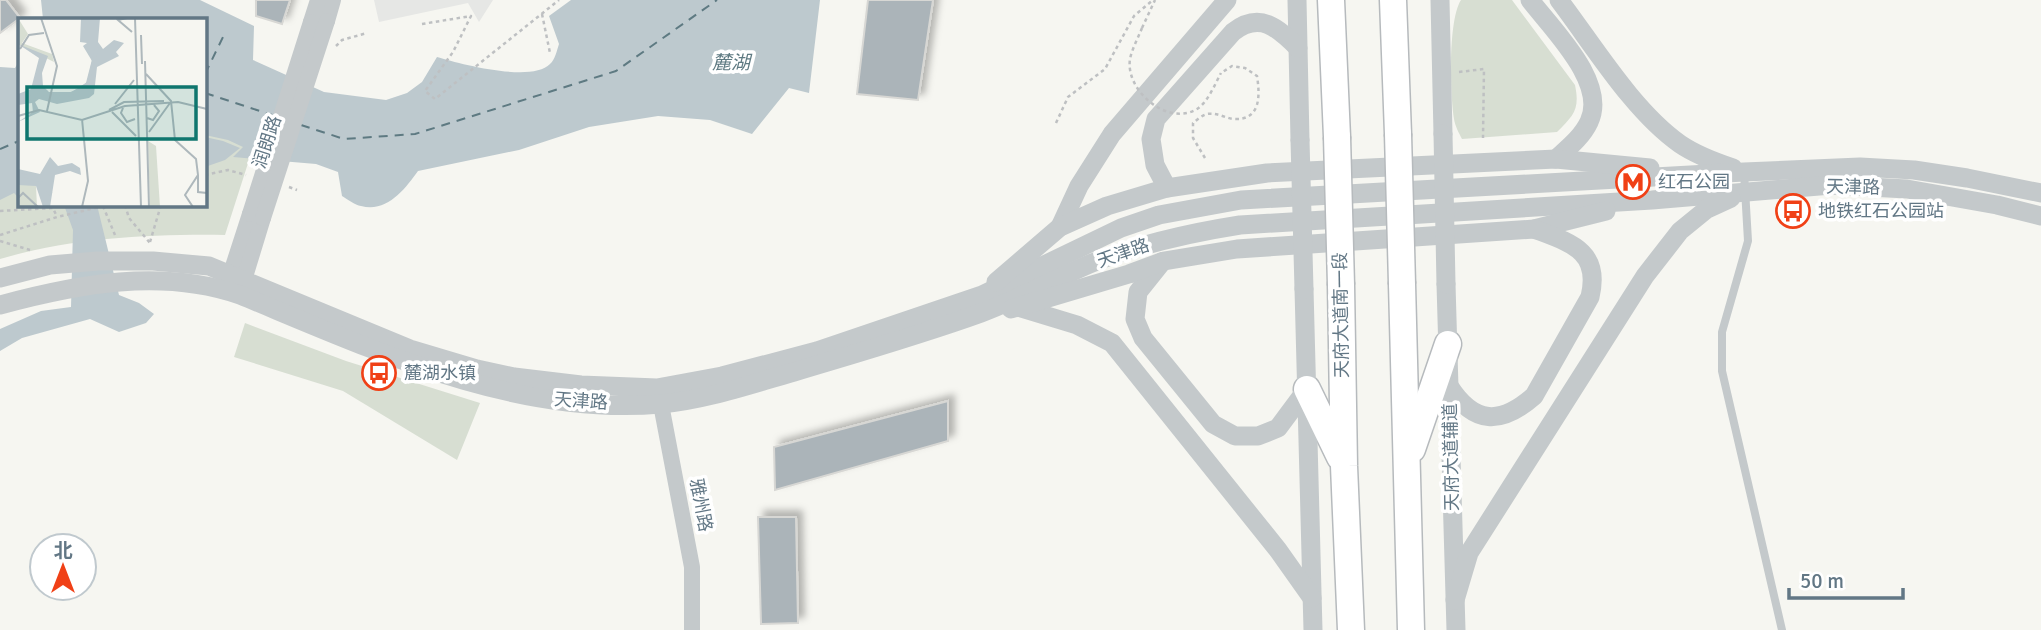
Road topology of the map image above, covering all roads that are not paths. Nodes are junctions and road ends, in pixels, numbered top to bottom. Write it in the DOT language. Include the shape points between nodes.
graph roads {
  1 [pos="318,0"];
  2 [pos="333,0"];
  3 [pos="1227,0"];
  4 [pos="1297,0"];
  5 [pos="1331,0"];
  6 [pos="1393,0"];
  7 [pos="1440,0"];
  8 [pos="1530,0"];
  9 [pos="1559,0"];
  10 [pos="319,22"];
  11 [pos="1298,48"];
  12 [pos="1556,159"];
  13 [pos="1707,174"];
  14 [pos="1745,181"];
  15 [pos="1167,188"];
  16 [pos="2041,193"];
  17 [pos="1652,200"];
  18 [pos="2041,216"];
  19 [pos="1060,227"];
  20 [pos="1534,229"];
  21 [pos="1164,261"];
  22 [pos="0,278"];
  23 [pos="235,285"];
  24 [pos="982,304"];
  25 [pos="0,306"];
  26 [pos="1021,308"];
  27 [pos="1448,344"];
  28 [pos="1449,386"];
  29 [pos="1307,389"];
  30 [pos="659,396"];
  31 [pos="1406,464"];
  32 [pos="1344,466"];
  33 [pos="1312,597"];
  34 [pos="1455,600"];
  35 [pos="692,630"];
  36 [pos="1313,630"];
  37 [pos="1351,630"];
  38 [pos="1411,630"];
  39 [pos="1456,630"];
  40 [pos="1782,630"];
  1 -- 10 [label="street, 润朗路"];
  2 -- 10 [label="street, 润朗路"];
  3 -- 19 [label="street" via="1112,134"];
  4 -- 11 [label="street"];
  5 -- 32 [label="highway, 天府大道南一段, bridge"];
  6 -- 31 [label="highway, bridge"];
  7 -- 27 [label="street, 天府大道辅道, bridge"];
  8 -- 12 [label="street" via="1587,75 1593,92 1590,121"];
  9 -- 14 [label="street" via="1641,108 1679,143"];
  10 -- 23 [label="street, 润朗路, bridge"];
  11 -- 15 [label="street" via="1278,28 1258,22 1244,24 1234,32 1156,119 1151,139 1155,165"];
  11 -- 29 [label="street, bridge"];
  12 -- 13 [label="street"];
  12 -- 15 [label="street" via="1266,173"];
  13 -- 14 [label="street, 天津路"];
  13 -- 24 [label="street, 天津路" via="1241,200 1198,207 1121,228"];
  14 -- 16 [label="street, 天津路" via="1860,167 1914,170"];
  14 -- 17 [label="street, 天津路"];
  14 -- 18 [label="street, 天津路" via="1908,189"];
  14 -- 34 [label="street" via="1680,231 1645,276 1468,553"];
  14 -- 40 [label="lane" via="1748,241 1721,332 1721,371"];
  15 -- 19 [label="street" via="1107,206"];
  17 -- 20 [label="street"];
  17 -- 24 [label="street, 天津路" via="1240,225 1185,233"];
  19 -- 24 [label="street" via="1028,253"];
  20 -- 21 [label="street" via="1237,249"];
  20 -- 28 [label="street" via="1581,250 1591,265 1594,282 1590,298 1534,396 1521,407 1503,417 1485,416 1460,403"];
  21 -- 26 [label="street"];
  21 -- 29 [label="street" via="1138,292 1135,319 1143,338 1213,424 1235,436 1258,436 1278,428"];
  22 -- 23 [label="street" via="50,265 153,261 209,266"];
  23 -- 25 [label="street" via="140,279"];
  23 -- 30 [label="street, 天津路" via="477,369"];
  24 -- 26 [label="street"];
  24 -- 30 [label="street, 天津路"];
  26 -- 33 [label="street" via="1077,326 1112,344"];
  27 -- 28 [label="street, 天府大道辅道"];
  27 -- 31 [label="highway"];
  28 -- 34 [label="street, 天府大道辅道"];
  29 -- 32 [label="highway"];
  29 -- 33 [label="street"];
  30 -- 35 [label="street, 雅州路" via="692,567"];
  31 -- 38 [label="highway"];
  32 -- 37 [label="highway, 天府大道南一段"];
  33 -- 36 [label="street"];
  34 -- 39 [label="street, 天府大道辅道"];
}
